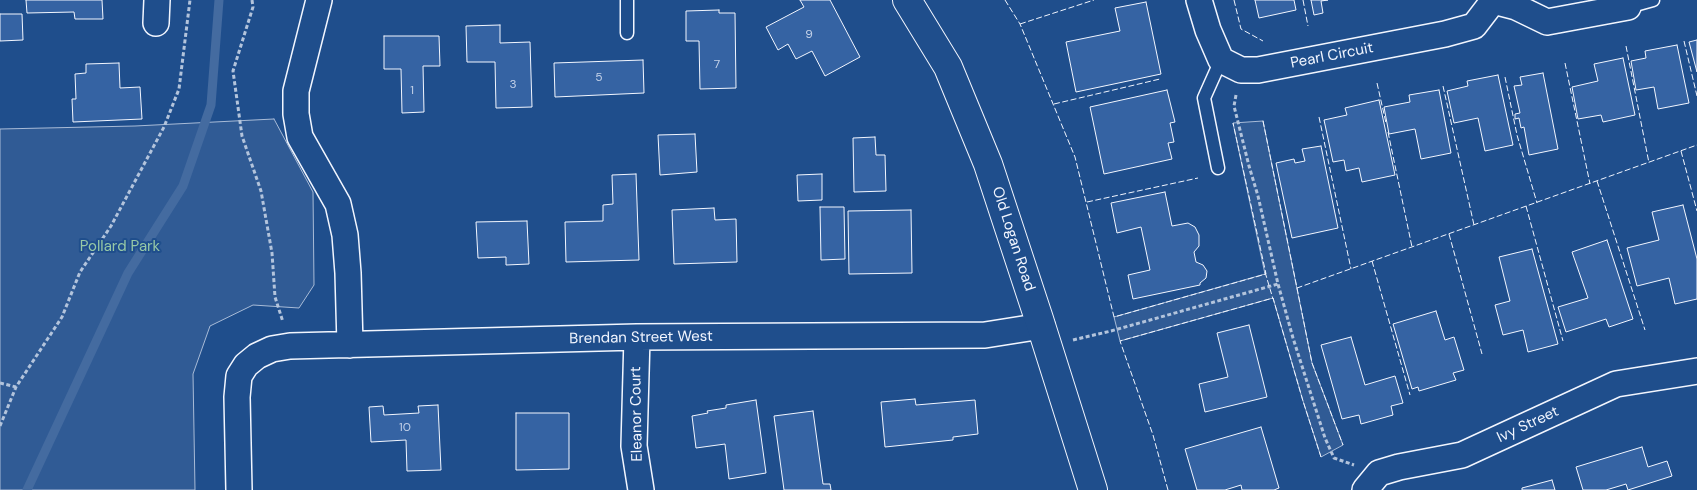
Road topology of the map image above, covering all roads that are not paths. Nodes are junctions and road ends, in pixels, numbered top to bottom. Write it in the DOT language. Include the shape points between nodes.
graph roads {
  1 [pos="319,0"];
  2 [pos="627,0"];
  3 [pos="907,0"];
  4 [pos="1199,0"];
  5 [pos="1494,0"];
  6 [pos="1652,0"];
  7 [pos="1628,7"];
  8 [pos="627,33"];
  9 [pos="1231,64"];
  10 [pos="1218,168"];
  11 [pos="1045,336"];
  12 [pos="637,338"];
  13 [pos="350,345"];
  14 [pos="1697,371"];
  15 [pos="1372,482"];
  16 [pos="238,490"];
  17 [pos="641,490"];
  18 [pos="1093,490"];
  1 -- 13 [label="street" via="296,91 296,114 300,137 338,204 345,235"];
  2 -- 8 [label="lane"];
  3 -- 11 [label="main road, Old Logan Road" via="948,67 984,155"];
  4 -- 9 [label="street" via="1208,30"];
  5 -- 7 [label="street" via="1547,22"];
  5 -- 9 [label="street, Pearl Circuit" via="1474,26 1435,36 1258,70"];
  6 -- 7 [label="lane"];
  9 -- 10 [label="lane" via="1204,98"];
  11 -- 12 [label="street, Brendan Street West"];
  11 -- 18 [label="main road, Old Logan Road"];
  12 -- 13 [label="street, Brendan Street West"];
  12 -- 17 [label="street, Eleanor Court" via="634,446"];
  13 -- 16 [label="street, Brendan Street West" via="272,349 246,365 239,376 237,397"];
  14 -- 15 [label="street, Ivy Street" via="1616,384 1462,455 1399,467"];
}
